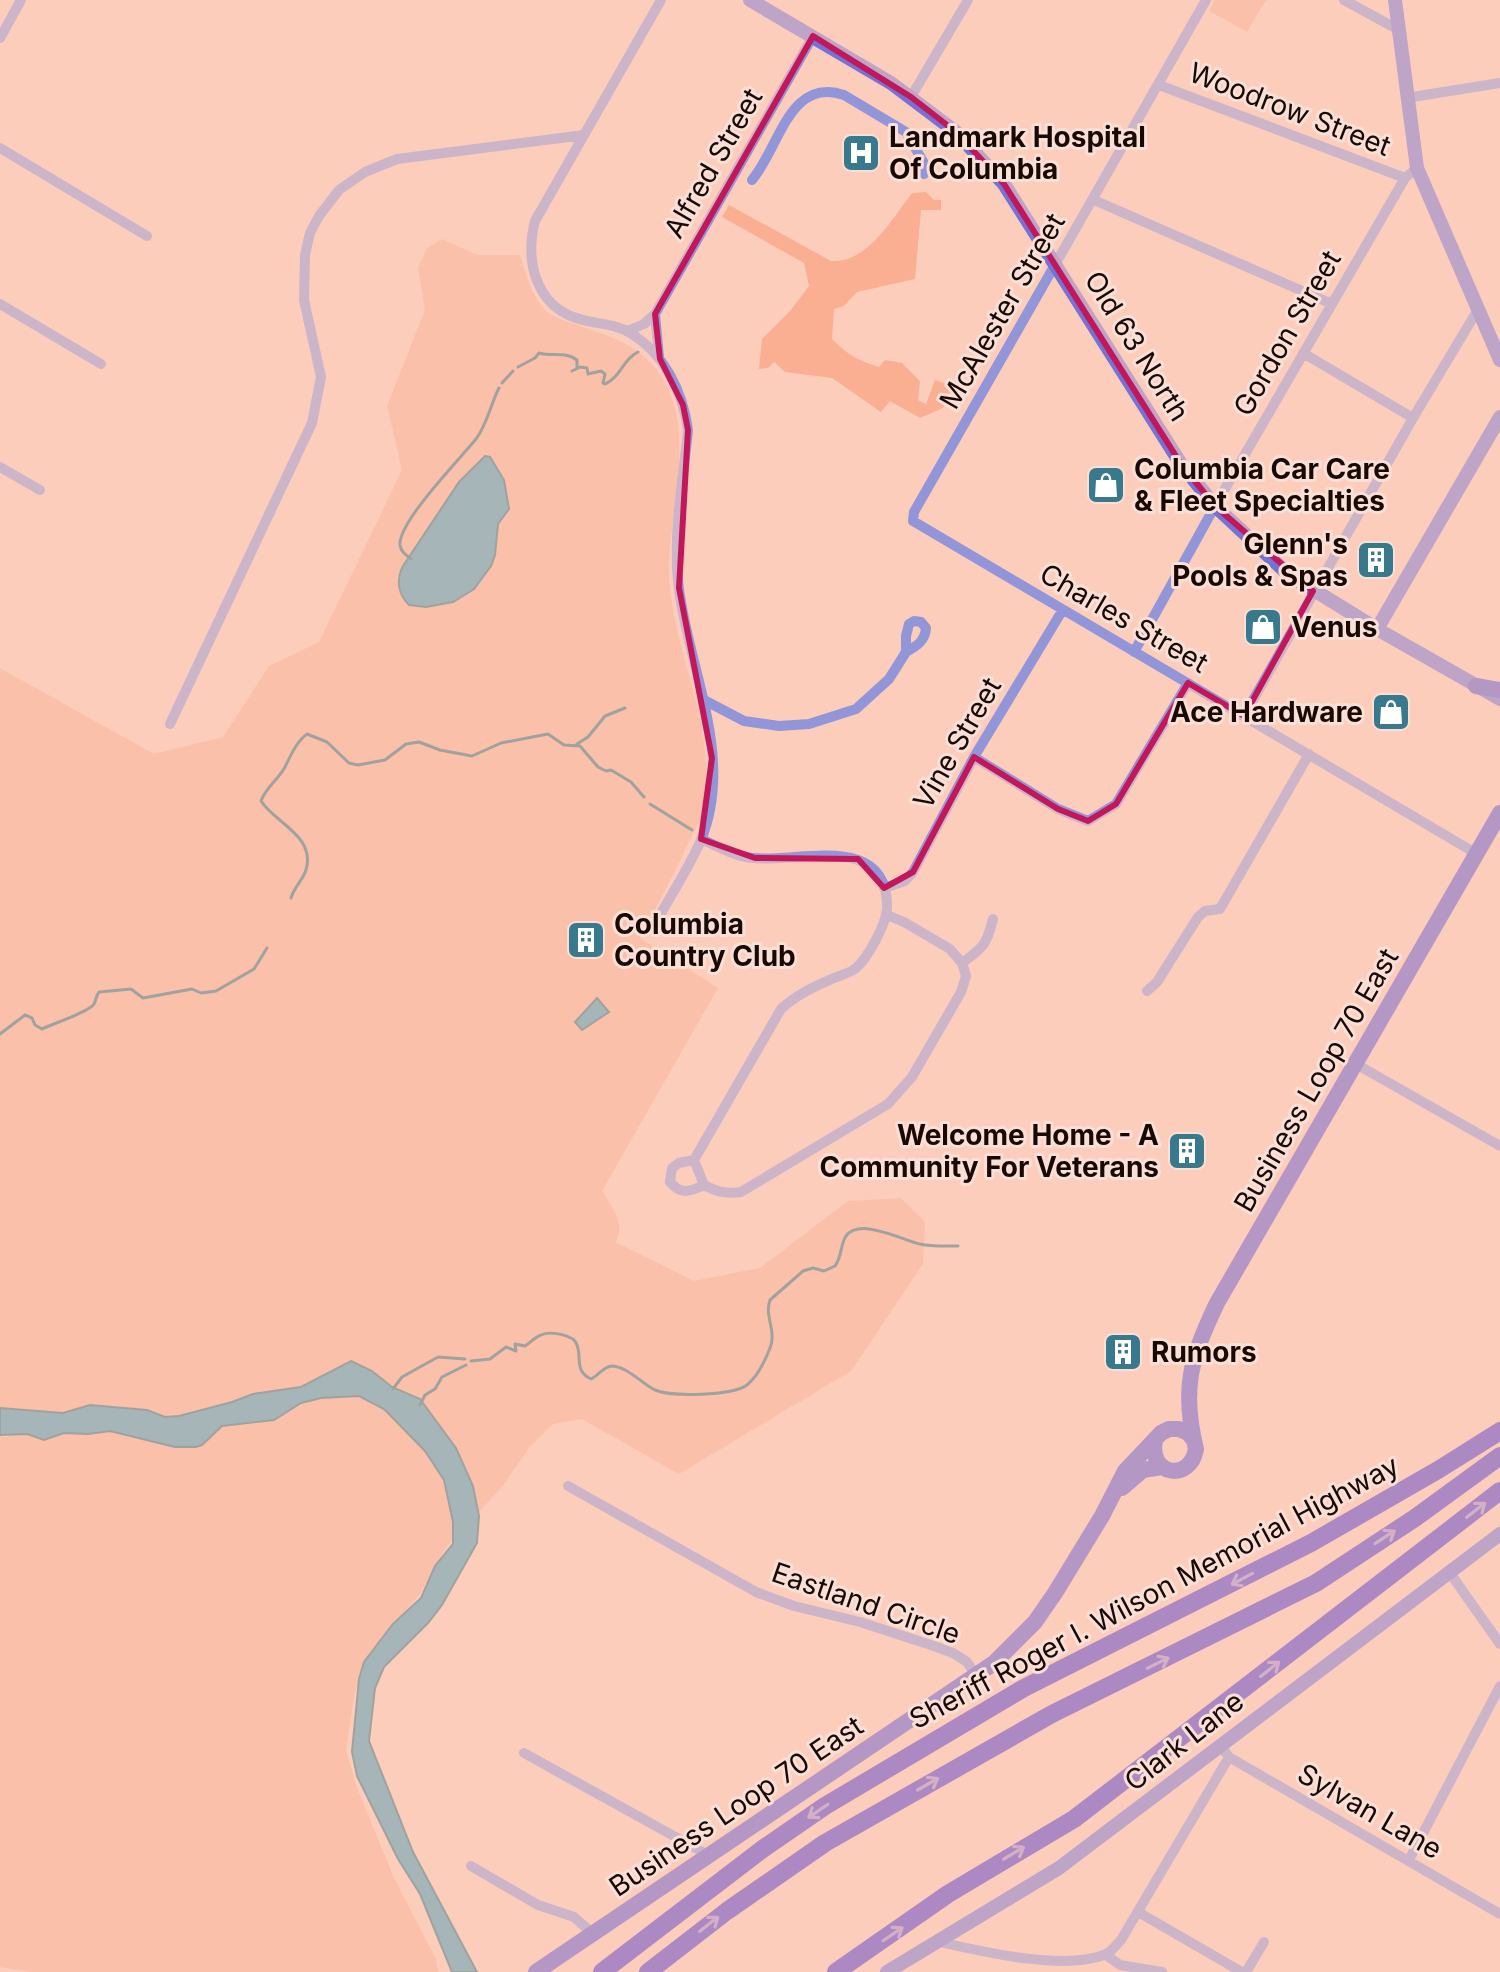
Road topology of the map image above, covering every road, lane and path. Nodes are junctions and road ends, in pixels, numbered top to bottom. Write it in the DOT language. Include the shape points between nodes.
graph roads {
  1 [pos="21,0"];
  2 [pos="661,0"];
  3 [pos="750,0"];
  4 [pos="968,0"];
  5 [pos="1206,0"];
  6 [pos="1344,0"];
  7 [pos="1395,0"];
  8 [pos="1399,30"];
  9 [pos="813,36"];
  10 [pos="0,38"];
  11 [pos="1500,83"];
  12 [pos="1159,85"];
  13 [pos="911,97"];
  14 [pos="1406,98"];
  15 [pos="584,135"];
  16 [pos="0,148"];
  17 [pos="1411,173"];
  18 [pos="924,174"];
  19 [pos="752,180"];
  20 [pos="1094,200"];
  21 [pos="147,236"];
  22 [pos="1055,267"];
  23 [pos="0,304"];
  24 [pos="1332,304"];
  25 [pos="1477,311"];
  26 [pos="655,314"];
  27 [pos="627,331"];
  28 [pos="1303,353"];
  29 [pos="660,359"];
  30 [pos="1500,360"];
  31 [pos="101,364"];
  32 [pos="1500,417"];
  33 [pos="1413,418"];
  34 [pos="0,467"];
  35 [pos="40,490"];
  36 [pos="1215,506"];
  37 [pos="913,521"];
  38 [pos="1313,591"];
  39 [pos="1062,611"];
  40 [pos="1377,629"];
  41 [pos="906,652"];
  42 [pos="1134,652"];
  43 [pos="1188,683"];
  44 [pos="1476,686"];
  45 [pos="1500,690"];
  46 [pos="1500,699"];
  47 [pos="704,700"];
  48 [pos="1244,716"];
  49 [pos="170,724"];
  50 [pos="1309,754"];
  51 [pos="974,757"];
  52 [pos="1500,813"];
  53 [pos="701,839"];
  54 [pos="1477,854"];
  55 [pos="884,888"];
  56 [pos="887,915"];
  57 [pos="993,919"];
  58 [pos="654,926"];
  59 [pos="962,963"];
  60 [pos="1147,991"];
  61 [pos="1356,1064"];
  62 [pos="1500,1146"];
  63 [pos="694,1160"];
  64 [pos="704,1185"];
  65 [pos="1189,1379"];
  66 [pos="1169,1429"];
  67 [pos="1500,1431"];
  68 [pos="1194,1440"];
  69 [pos="1155,1441"];
  70 [pos="1500,1456"];
  71 [pos="1162,1467"];
  72 [pos="568,1486"];
  73 [pos="1500,1491"];
  74 [pos="1113,1498"];
  75 [pos="1500,1534"];
  76 [pos="1450,1573"];
  77 [pos="1500,1644"];
  78 [pos="977,1677"];
  79 [pos="1500,1686"];
  80 [pos="1224,1751"];
  81 [pos="524,1753"];
  82 [pos="708,1855"];
  83 [pos="1409,1860"];
  84 [pos="471,1866"];
  85 [pos="1138,1912"];
  86 [pos="1500,1914"];
  87 [pos="592,1933"];
  88 [pos="940,1942"];
  89 [pos="1264,1942"];
  90 [pos="1106,1955"];
  91 [pos="536,1972"];
  92 [pos="602,1972"];
  93 [pos="648,1972"];
  94 [pos="836,1972"];
  95 [pos="887,1972"];
  96 [pos="1162,1972"];
  97 [pos="1244,1972"];
  1 -- 10 [label="street"];
  2 -- 15 [label="street"];
  3 -- 9 [label="main road, Old 63 North"];
  4 -- 13 [label="street"];
  5 -- 12 [label="street, McAlester Street"];
  6 -- 8 [label="street"];
  7 -- 8 [label="main road"];
  8 -- 14 [label="main road"];
  9 -- 13 [label="main road, Old 63 North"];
  9 -- 26 [label="street, Alfred Street"];
  11 -- 14 [label="street"];
  12 -- 17 [label="street, Woodrow Street"];
  12 -- 20 [label="street, McAlester Street"];
  13 -- 22 [label="main road, Old 63 North" via="956,132 1004,184"];
  14 -- 17 [label="main road"];
  15 -- 27 [label="street" via="535,221 530,256 552,304 577,318"];
  15 -- 49 [label="street" via="397,159 352,180 328,203 310,233 303,273 321,377 312,423"];
  16 -- 21 [label="street"];
  17 -- 24 [label="street, Gordon Street"];
  17 -- 25 [label="main road"];
  18 -- 19 [label="street" via="925,165 906,132 833,91 809,94 797,104"];
  20 -- 22 [label="street, McAlester Street"];
  20 -- 24 [label="street"];
  22 -- 36 [label="main road, Old 63 North" via="1175,456"];
  22 -- 37 [label="street, McAlester Street"];
  23 -- 31 [label="street"];
  24 -- 28 [label="street, Gordon Street"];
  25 -- 30 [label="main road"];
  25 -- 33 [label="street"];
  26 -- 27 [label="street, Alfred Street"];
  26 -- 29 [label="street"];
  27 -- 29 [label="street"];
  28 -- 33 [label="street"];
  28 -- 36 [label="street, Gordon Street"];
  29 -- 47 [label="street" via="688,430 678,531 679,588"];
  32 -- 40 [label="main road"];
  33 -- 38 [label="street"];
  34 -- 35 [label="street"];
  36 -- 38 [label="main road, Old 63 North"];
  36 -- 42 [label="street, Gordon Street"];
  37 -- 39 [label="street, Charles Street"];
  38 -- 40 [label="main road, Old 63 North"];
  38 -- 48 [label="street"];
  39 -- 42 [label="street, Charles Street"];
  39 -- 51 [label="street, Vine Street"];
  40 -- 44 [label="main road, Old 63 North"];
  41 -- 47 [label="street" via="889,679 856,709 809,724 744,721"];
  42 -- 43 [label="street, Charles Street"];
  43 -- 48 [label="street, Charles Street"];
  43 -- 51 [label="street" via="1116,804 1088,821 1058,809"];
  44 -- 45 [label="main road"];
  44 -- 46 [label="main road, Old 63 North"];
  47 -- 53 [label="street" via="712,758 711,798"];
  48 -- 50 [label="street, Charles Street"];
  50 -- 54 [label="street, Charles Street"];
  50 -- 60 [label="street" via="1220,909 1198,917"];
  51 -- 55 [label="street, Vine Street" via="913,872 905,881"];
  52 -- 54 [label="main road, Business Loop 70 East"];
  53 -- 55 [label="street" via="755,858 858,859 875,870"];
  53 -- 58 [label="street"];
  54 -- 61 [label="main road, Business Loop 70 East"];
  55 -- 56 [label="street"];
  56 -- 59 [label="street" via="950,949"];
  56 -- 63 [label="street" via="855,969 796,994 781,1009"];
  57 -- 59 [label="street" via="983,948"];
  59 -- 64 [label="street" via="966,976 961,992 912,1077 888,1104 741,1192 728,1194"];
  61 -- 62 [label="street"];
  61 -- 65 [label="main road, Business Loop 70 East" via="1217,1303"];
  63 -- 64 [label="street"];
  63 -- 64 [label="street" via="672,1168 670,1182 683,1192"];
  65 -- 66 [label="main road, Business Loop 70 East"];
  65 -- 68 [label="main road, Business Loop 70 East"];
  66 -- 68 [label="main road" via="1179,1429"];
  66 -- 69 [label="main road"];
  67 -- 92 [label="highway, Sheriff Roger I. Wilson Memorial Highway, one-way" via="1311,1543 1024,1688 825,1806"];
  68 -- 71 [label="main road" via="1189,1466 1180,1471"];
  69 -- 71 [label="main road" via="1155,1460"];
  69 -- 74 [label="main road, Business Loop 70 East" via="1125,1471"];
  93 -- 70 [label="highway, Sheriff Roger I. Wilson Memorial Highway, one-way" via="825,1843 1052,1714 1316,1583"];
  71 -- 74 [label="main road, Business Loop 70 East" via="1143,1470"];
  72 -- 78 [label="street, Eastland Circle" via="756,1592 944,1649 967,1662"];
  94 -- 73 [label="highway, one-way" via="948,1894 1074,1819"];
  74 -- 78 [label="main road, Business Loop 70 East" via="1035,1622"];
  75 -- 76 [label="main road, Clark Lane"];
  76 -- 77 [label="street"];
  76 -- 80 [label="main road, Clark Lane"];
  78 -- 82 [label="main road, Business Loop 70 East"];
  79 -- 83 [label="street"];
  80 -- 83 [label="street, Sylvan Lane"];
  80 -- 85 [label="street"];
  80 -- 88 [label="main road, Clark Lane" via="1059,1868"];
  81 -- 82 [label="street"];
  82 -- 87 [label="main road, Business Loop 70 East"];
  83 -- 86 [label="street, Sylvan Lane"];
  84 -- 87 [label="street" via="538,1905 574,1917"];
  85 -- 90 [label="street"];
  85 -- 97 [label="street"];
  87 -- 91 [label="main road, Business Loop 70 East"];
  88 -- 90 [label="street" via="1062,1966"];
  88 -- 95 [label="main road, Clark Lane"];
  89 -- 97 [label="street"];
  90 -- 96 [label="street" via="1120,1965"];
}
